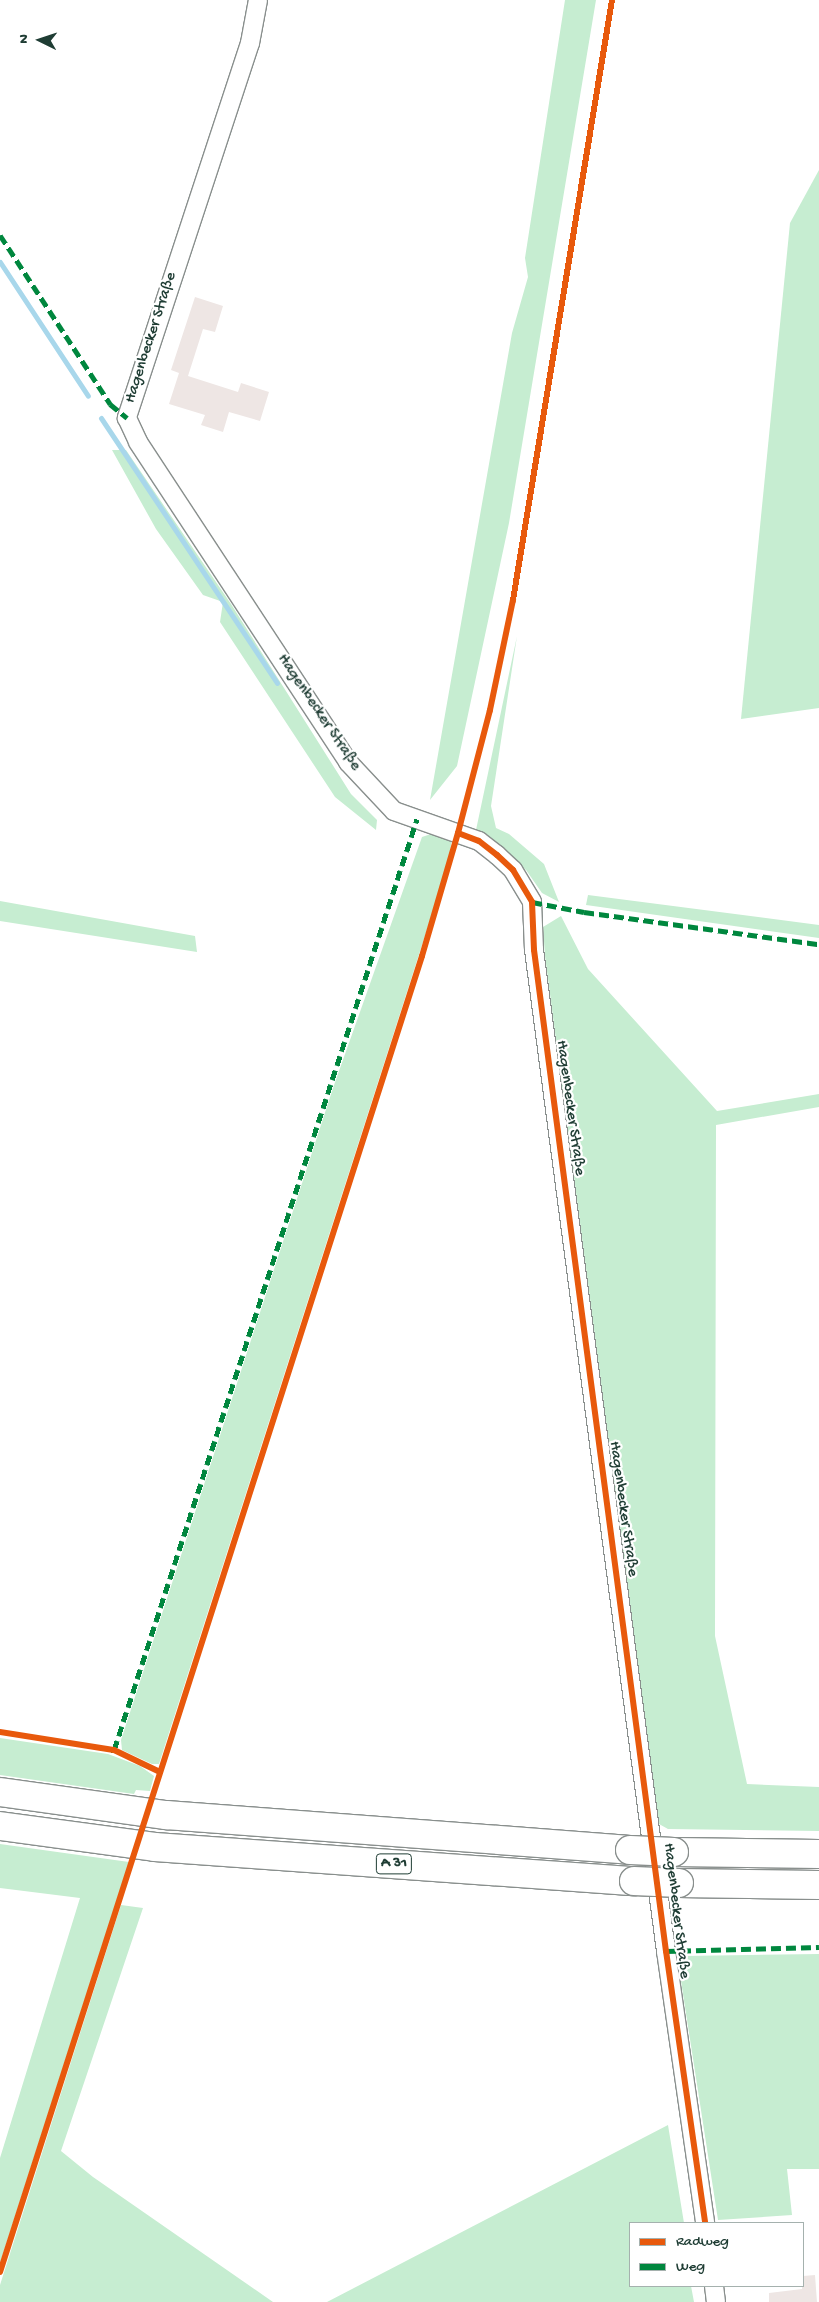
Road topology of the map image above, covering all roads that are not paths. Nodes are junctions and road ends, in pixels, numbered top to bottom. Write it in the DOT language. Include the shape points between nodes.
graph roads {
  1 [pos="258,0"];
  2 [pos="0,1792"];
  3 [pos="0,1826"];
  4 [pos="819,1854"];
  5 [pos="819,1885"];
  6 [pos="705,2222"];
  7 [pos="714,2287"];
  8 [pos="716,2302"];
  1 -- 6 [label="street, Hagenbecker Straße" via="250,43 127,418 138,442 348,762 394,811 479,842 497,854 513,870 532,902 537,970 666,1951"];
  2 -- 4 [label="highway, A 31, bridge" via="166,1815 630,1850"];
  3 -- 5 [label="highway, A 31, bridge" via="155,1847 634,1881"];
  7 -- 8 [label="street"];
}
